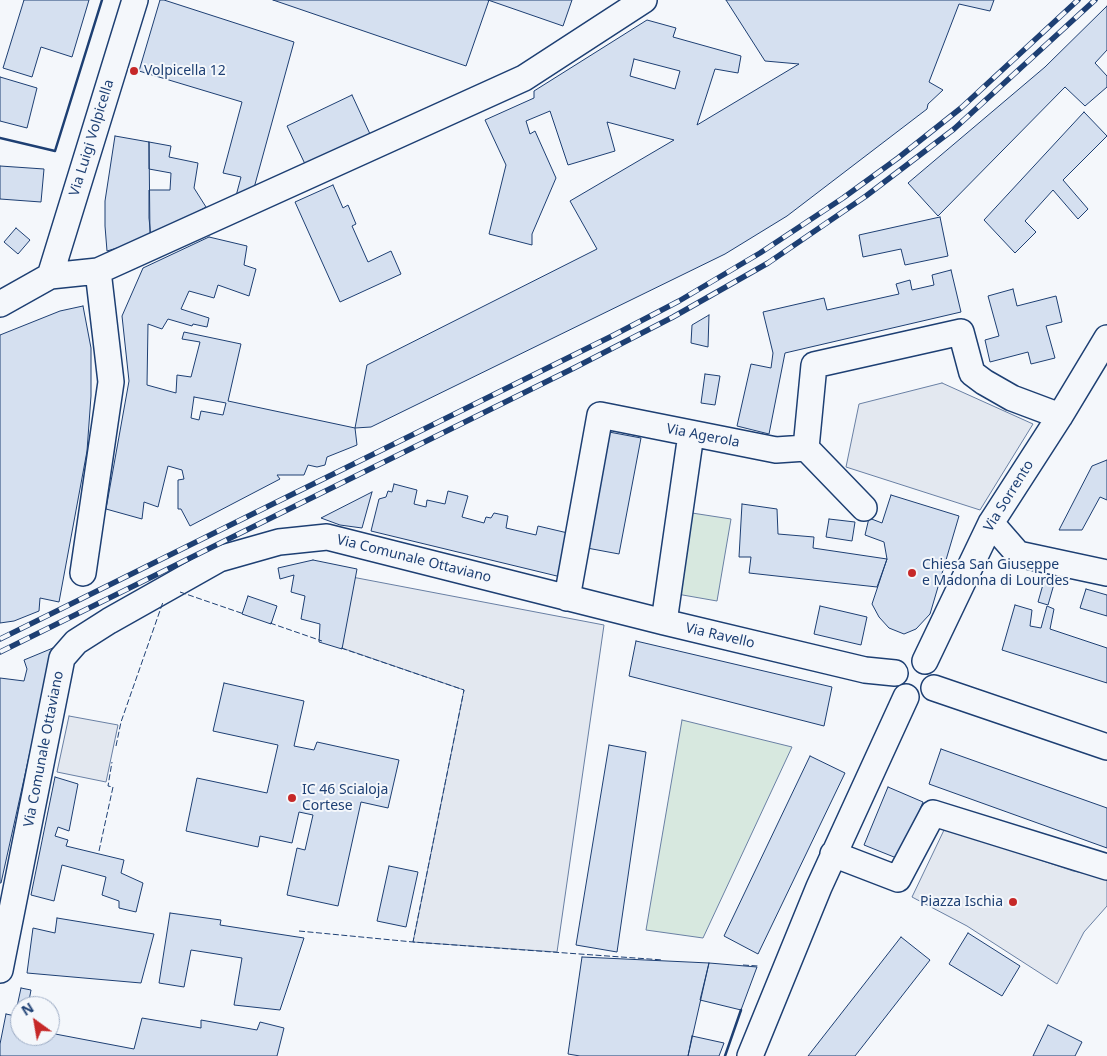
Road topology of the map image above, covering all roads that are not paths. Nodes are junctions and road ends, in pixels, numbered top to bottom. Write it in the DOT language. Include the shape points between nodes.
graph roads {
  1 [pos="135,0"];
  2 [pos="644,0"];
  3 [pos="98,271"];
  4 [pos="50,276"];
  5 [pos="0,304"];
  6 [pos="1107,338"];
  7 [pos="1060,416"];
  8 [pos="691,434"];
  9 [pos="806,448"];
  10 [pos="864,508"];
  11 [pos="991,523"];
  12 [pos="83,573"];
  13 [pos="1107,573"];
  14 [pos="556,595"];
  15 [pos="664,622"];
  16 [pos="925,661"];
  17 [pos="896,673"];
  18 [pos="934,688"];
  19 [pos="906,698"];
  20 [pos="1107,747"];
  21 [pos="833,854"];
  22 [pos="1107,867"];
  23 [pos="0,970"];
  24 [pos="750,1056"];
  1 -- 4 [label="street, Via Luigi Volpicella"];
  2 -- 3 [label="street" via="524,78"];
  3 -- 4 [label="street"];
  3 -- 12 [label="street" via="111,382"];
  4 -- 5 [label="street"];
  6 -- 7 [label="street, Via Sorrento"];
  7 -- 9 [label="street" via="1012,398 972,373 961,332 814,365"];
  7 -- 11 [label="street, Via Sorrento"];
  8 -- 9 [label="street, Via Agerola" via="776,450"];
  8 -- 14 [label="street, Via Agerola" via="600,415"];
  8 -- 15 [label="street"];
  9 -- 10 [label="street"];
  11 -- 13 [label="street" via="1018,554"];
  11 -- 16 [label="street, Via Sorrento"];
  14 -- 15 [label="street, Via Ravello"];
  14 -- 23 [label="street, Via Comunale Ottaviano" via="327,537 279,542 220,559 76,642 62,658"];
  15 -- 17 [label="street, Via Ravello" via="865,670"];
  16 -- 17 [label="street" via="908,660"];
  16 -- 18 [label="street" via="934,671"];
  17 -- 19 [label="street" via="897,688"];
  18 -- 19 [label="street" via="924,698"];
  18 -- 20 [label="street"];
  19 -- 21 [label="street"];
  21 -- 22 [label="street" via="898,879 933,813"];
  21 -- 24 [label="street"];
}
